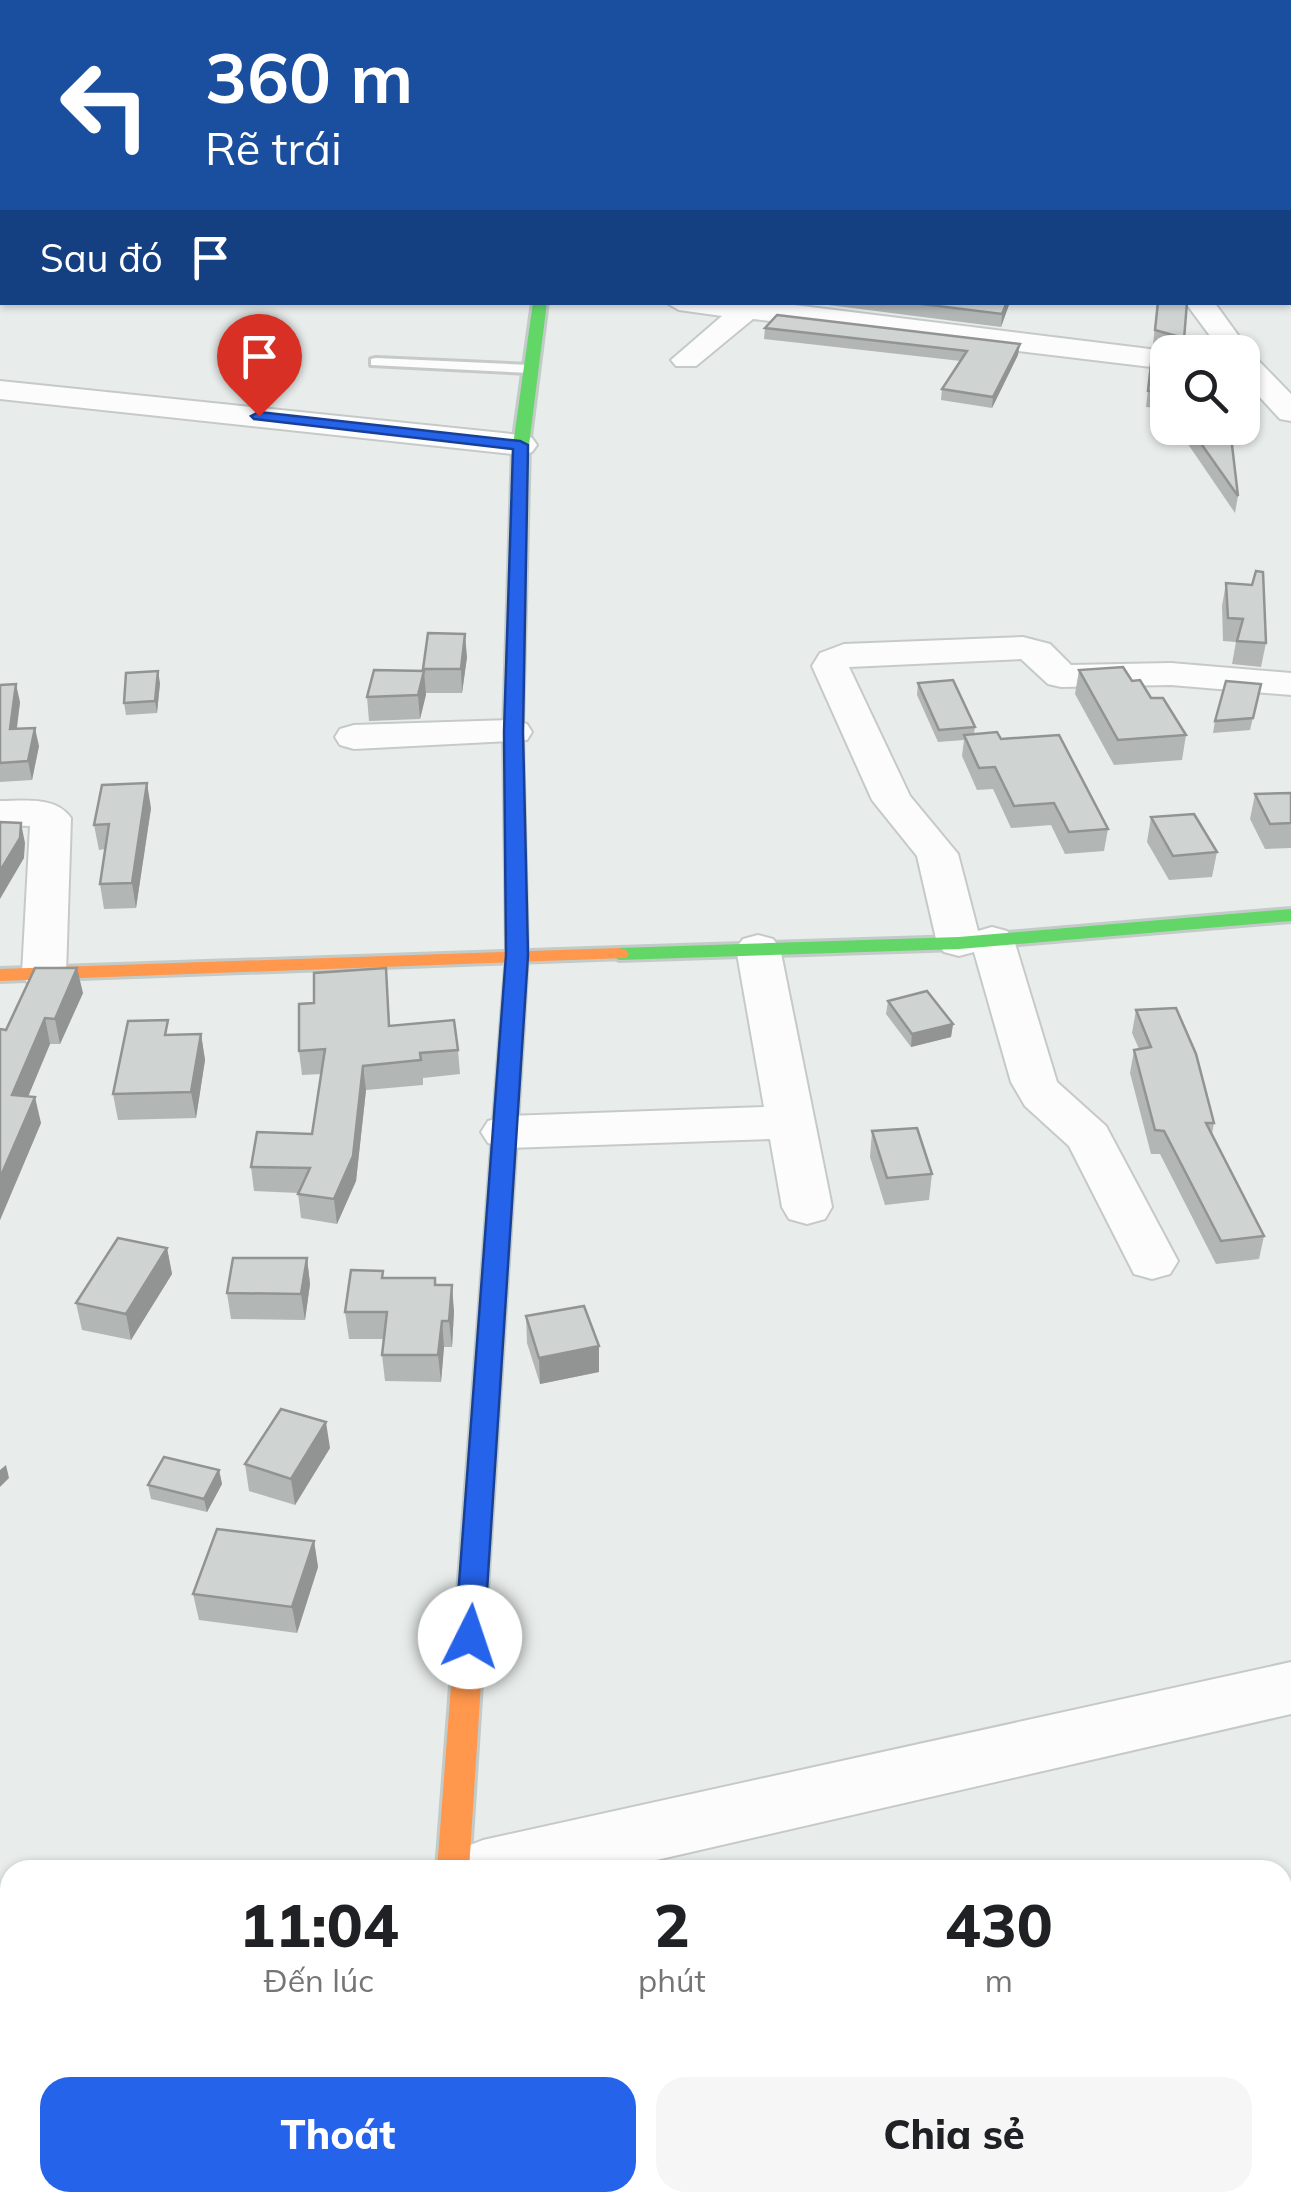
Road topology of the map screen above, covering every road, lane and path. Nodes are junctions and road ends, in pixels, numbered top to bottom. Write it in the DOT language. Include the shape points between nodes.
graph roads {
  1 [pos="540,305"];
  2 [pos="753,305"];
  3 [pos="1201,305"];
  4 [pos="1222,335"];
  5 [pos="1150,356"];
  6 [pos="686,360"];
  7 [pos="376,362"];
  8 [pos="530,369"];
  9 [pos="1260,382"];
  10 [pos="0,390"];
  11 [pos="1291,412"];
  12 [pos="520,445"];
  13 [pos="1291,684"];
  14 [pos="514,732"];
  15 [pos="354,737"];
  16 [pos="0,813"];
  17 [pos="1291,915"];
  18 [pos="976,941"];
  19 [pos="758,948"];
  20 [pos="517,955"];
  21 [pos="13,978"];
  22 [pos="791,1122"];
  23 [pos="506,1132"];
  24 [pos="807,1207"];
  25 [pos="1152,1261"];
  26 [pos="1291,1688"];
  27 [pos="454,1860"];
  28 [pos="527,1860"];
  1 -- 8 [label="street"];
  2 -- 5 [label="street" via="1035,332"];
  2 -- 6 [label="street"];
  3 -- 4 [label="street"];
  7 -- 8 [label="lane"];
  8 -- 12 [label="street"];
  9 -- 11 [label="street"];
  10 -- 12 [label="street"];
  12 -- 14 [label="street"];
  13 -- 18 [label="street" via="1171,674 1062,676 1023,648 832,661 892,800 937,854"];
  14 -- 15 [label="street"];
  14 -- 20 [label="street"];
  16 -- 21 [label="street" via="51,818"];
  17 -- 18 [label="street"];
  18 -- 19 [label="street"];
  18 -- 25 [label="street" via="1034,1082 1089,1137"];
  19 -- 20 [label="street"];
  19 -- 22 [label="street"];
  20 -- 21 [label="street"];
  20 -- 23 [label="street"];
  22 -- 23 [label="street"];
  22 -- 24 [label="street"];
  23 -- 27 [label="street"];
  26 -- 28 [label="street"];
}
